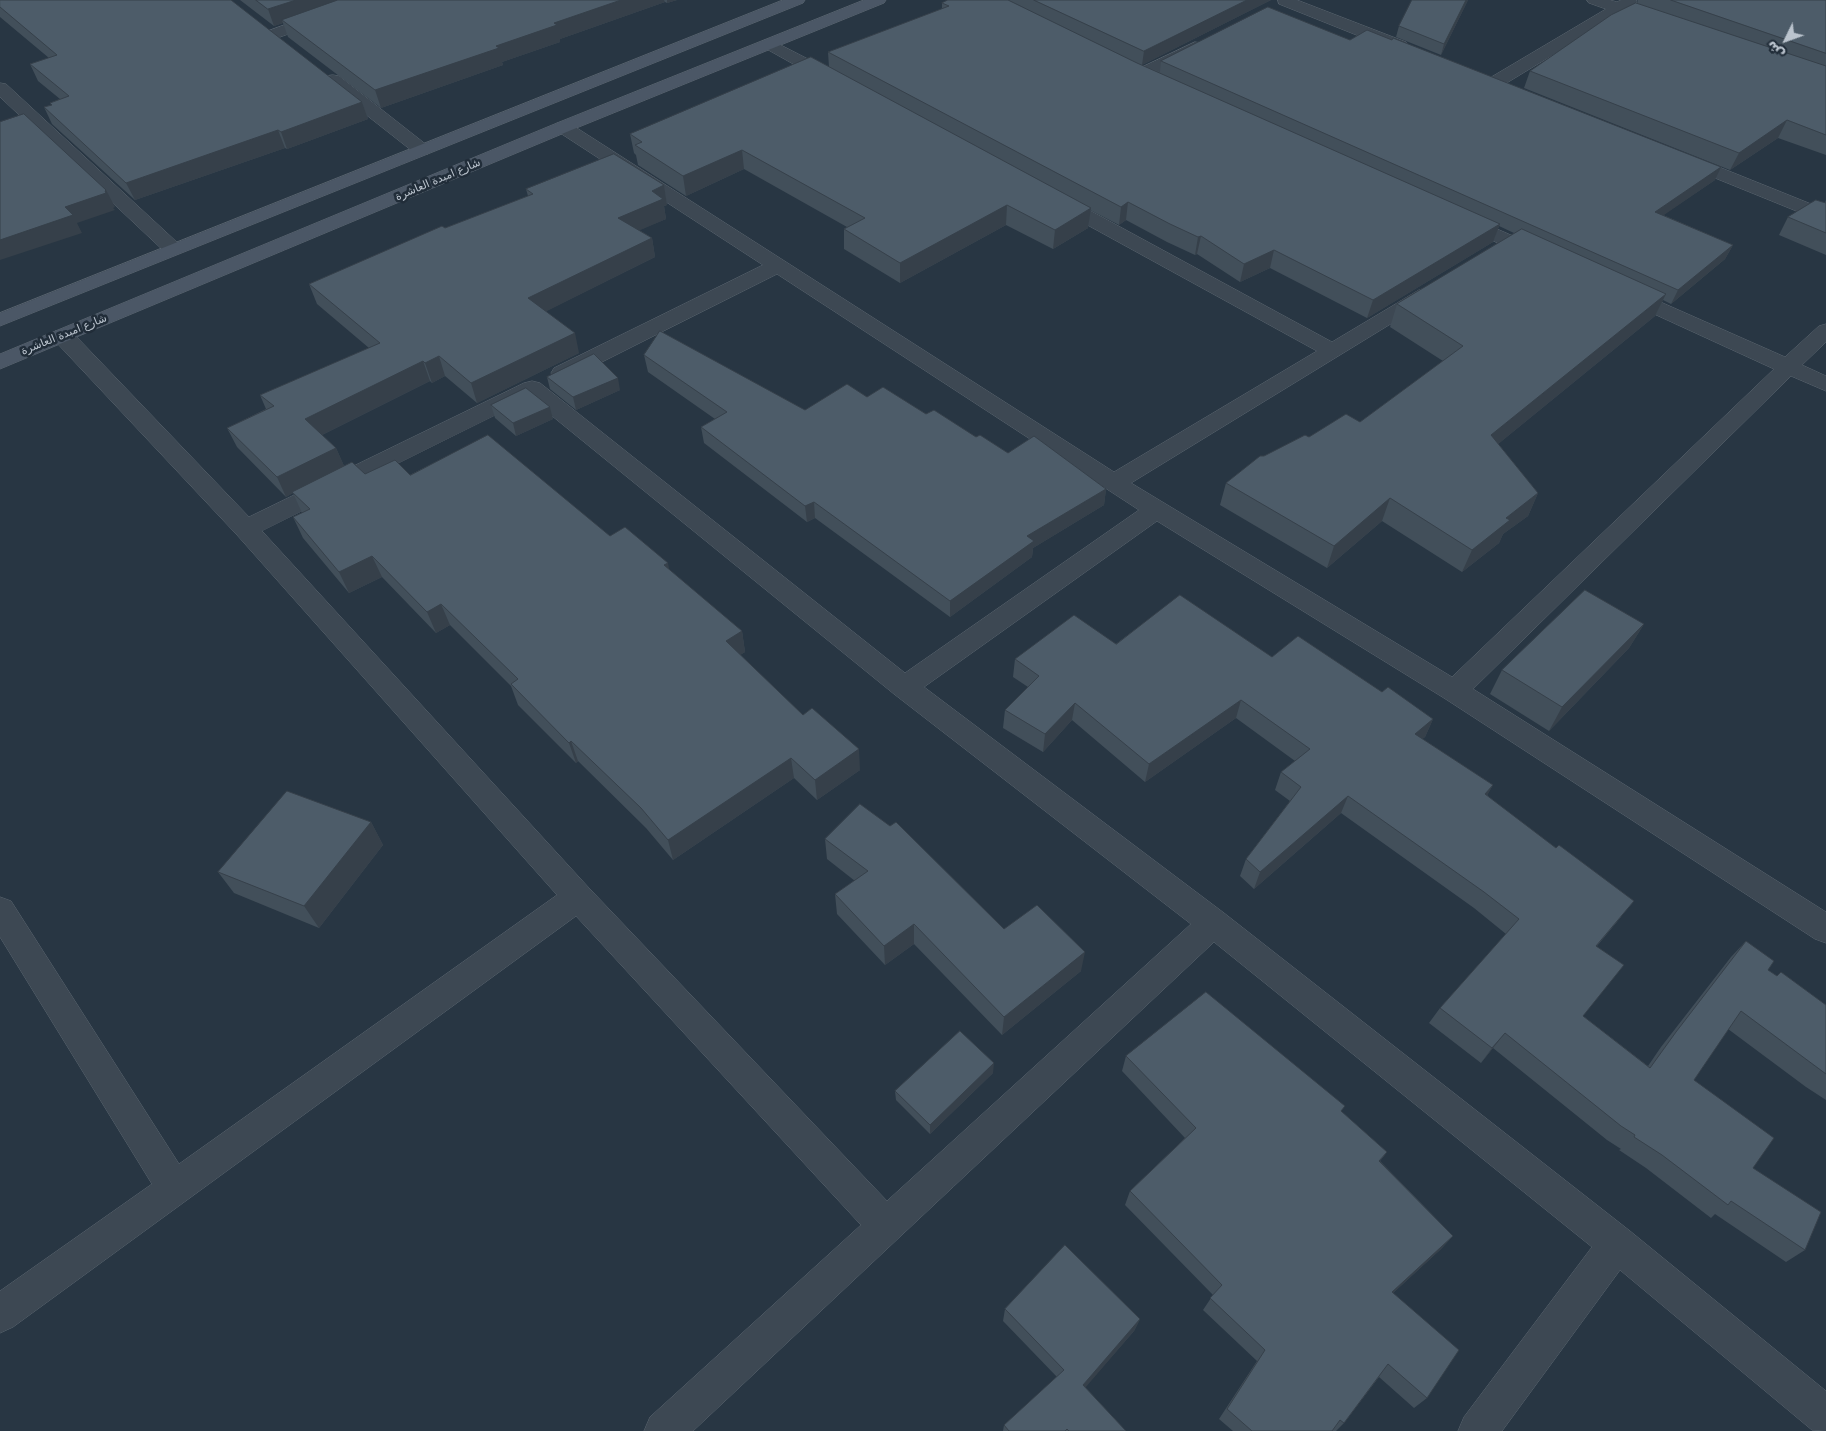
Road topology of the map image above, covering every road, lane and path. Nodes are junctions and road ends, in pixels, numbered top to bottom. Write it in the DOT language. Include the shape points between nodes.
graph roads {
  1 [pos="368,0"];
  2 [pos="797,0"];
  3 [pos="878,0"];
  4 [pos="1286,0"];
  5 [pos="1594,0"];
  6 [pos="1625,4"];
  7 [pos="1268,10"];
  8 [pos="258,23"];
  9 [pos="1675,28"];
  10 [pos="274,34"];
  11 [pos="1209,40"];
  12 [pos="769,44"];
  13 [pos="289,46"];
  14 [pos="1412,51"];
  15 [pos="1125,66"];
  16 [pos="321,71"];
  17 [pos="1142,74"];
  18 [pos="1476,76"];
  19 [pos="1160,82"];
  20 [pos="1494,83"];
  21 [pos="848,86"];
  22 [pos="0,88"];
  23 [pos="1512,90"];
  24 [pos="563,127"];
  25 [pos="422,150"];
  26 [pos="1669,154"];
  27 [pos="1038,190"];
  28 [pos="1448,213"];
  29 [pos="1826,217"];
  30 [pos="173,250"];
  31 [pos="1556,262"];
  32 [pos="778,266"];
  33 [pos="1443,283"];
  34 [pos="1609,286"];
  35 [pos="0,320"];
  36 [pos="1826,330"];
  37 [pos="64,336"];
  38 [pos="1333,350"];
  39 [pos="0,362"];
  40 [pos="1788,366"];
  41 [pos="1826,384"];
  42 [pos="532,388"];
  43 [pos="1114,483"];
  44 [pos="1156,510"];
  45 [pos="246,529"];
  46 [pos="904,687"];
  47 [pos="1454,691"];
  48 [pos="578,897"];
  49 [pos="0,910"];
  50 [pos="1212,923"];
  51 [pos="1826,929"];
  52 [pos="175,1190"];
  53 [pos="886,1226"];
  54 [pos="1617,1244"];
  55 [pos="0,1314"];
  56 [pos="1826,1416"];
  57 [pos="664,1431"];
  58 [pos="1478,1431"];
  1 -- 10 [label="street"];
  2 -- 25 [label="main road"];
  3 -- 12 [label="main road, شارع امبدة العاشرة"];
  4 -- 7 [label="street"];
  4 -- 14 [label="street"];
  5 -- 6 [label="street"];
  6 -- 9 [label="street"];
  6 -- 20 [label="street"];
  8 -- 10 [label="street"];
  10 -- 13 [label="street"];
  11 -- 17 [label="street"];
  12 -- 21 [label="street"];
  12 -- 24 [label="main road, شارع امبدة العاشرة"];
  15 -- 17 [label="street"];
  16 -- 25 [label="street"];
  17 -- 19 [label="street"];
  18 -- 20 [label="street"];
  20 -- 23 [label="street"];
  22 -- 30 [label="street" via="17,115"];
  24 -- 32 [label="street"];
  24 -- 37 [label="main road, شارع امبدة العاشرة"];
  25 -- 30 [label="main road"];
  26 -- 29 [label="street"];
  27 -- 38 [label="street"];
  28 -- 31 [label="street" via="1502,247"];
  30 -- 35 [label="main road"];
  32 -- 42 [label="street"];
  32 -- 43 [label="street"];
  33 -- 38 [label="street"];
  34 -- 40 [label="street"];
  36 -- 40 [label="street"];
  37 -- 39 [label="main road, شارع امبدة العاشرة"];
  37 -- 45 [label="street"];
  38 -- 43 [label="street"];
  40 -- 41 [label="street"];
  40 -- 47 [label="street"];
  42 -- 45 [label="street"];
  42 -- 46 [label="street"];
  43 -- 44 [label="street"];
  44 -- 46 [label="street"];
  44 -- 47 [label="street"];
  45 -- 48 [label="street"];
  46 -- 50 [label="street"];
  47 -- 51 [label="street"];
  48 -- 52 [label="street"];
  48 -- 53 [label="street"];
  49 -- 52 [label="street"];
  50 -- 53 [label="street"];
  50 -- 54 [label="street"];
  52 -- 55 [label="street"];
  53 -- 57 [label="street"];
  54 -- 56 [label="street"];
  54 -- 58 [label="street"];
}
